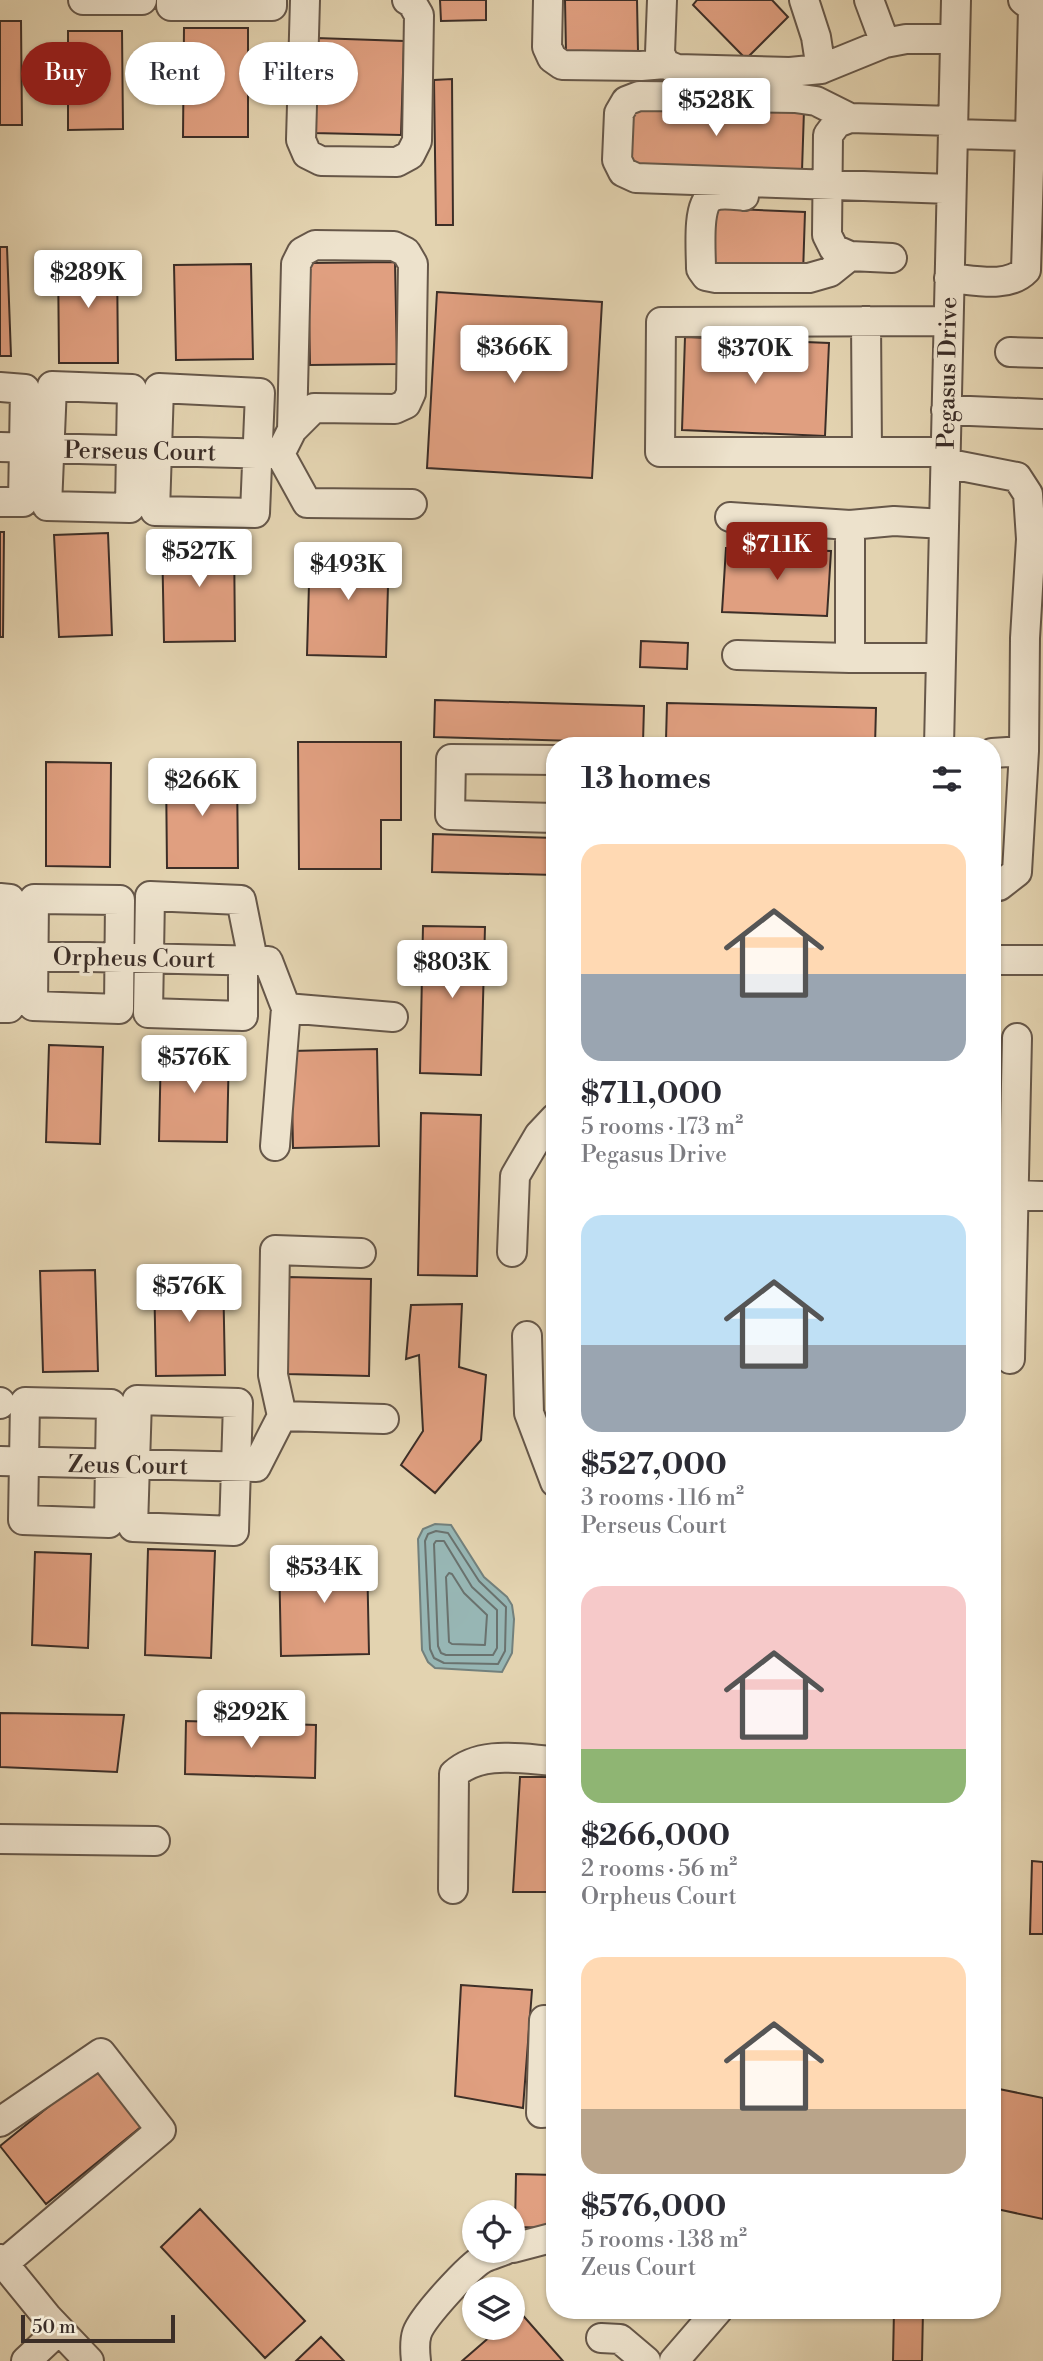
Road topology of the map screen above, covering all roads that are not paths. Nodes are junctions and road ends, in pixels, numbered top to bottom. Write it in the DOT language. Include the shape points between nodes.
graph roads {
  1 [pos="83,0"];
  2 [pos="142,0"];
  3 [pos="171,0"];
  4 [pos="272,0"];
  5 [pos="305,0"];
  6 [pos="407,0"];
  7 [pos="548,0"];
  8 [pos="662,0"];
  9 [pos="804,0"];
  10 [pos="869,0"];
  11 [pos="956,0"];
  12 [pos="1023,0"];
  13 [pos="955,39"];
  14 [pos="885,43"];
  15 [pos="671,67"];
  16 [pos="821,69"];
  17 [pos="850,118"];
  18 [pos="953,127"];
  19 [pos="1030,136"];
  20 [pos="951,190"];
  21 [pos="827,192"];
  22 [pos="850,256"];
  23 [pos="892,258"];
  24 [pos="950,278"];
  25 [pos="866,321"];
  26 [pos="948,321"];
  27 [pos="1010,352"];
  28 [pos="1043,353"];
  29 [pos="25,387"];
  30 [pos="946,410"];
  31 [pos="1043,414"];
  32 [pos="277,446"];
  33 [pos="24,448"];
  34 [pos="143,451"];
  35 [pos="867,452"];
  36 [pos="945,457"];
  37 [pos="23,503"];
  38 [pos="412,504"];
  39 [pos="143,510"];
  40 [pos="730,517"];
  41 [pos="944,524"];
  42 [pos="850,525"];
  43 [pos="737,656"];
  44 [pos="850,658"];
  45 [pos="940,658"];
  46 [pos="939,737"];
  47 [pos="1024,751"];
  48 [pos="1001,752"];
  49 [pos="546,760"];
  50 [pos="546,818"];
  51 [pos="1001,884"];
  52 [pos="15,899"];
  53 [pos="14,955"];
  54 [pos="119,957"];
  55 [pos="149,958"];
  56 [pos="255,960"];
  57 [pos="1001,960"];
  58 [pos="1043,960"];
  59 [pos="0,1008"];
  60 [pos="286,1008"];
  61 [pos="393,1017"];
  62 [pos="1017,1038"];
  63 [pos="546,1128"];
  64 [pos="275,1146"];
  65 [pos="1001,1178"];
  66 [pos="1001,1195"];
  67 [pos="1043,1196"];
  68 [pos="1001,1225"];
  69 [pos="512,1252"];
  70 [pos="361,1253"];
  71 [pos="527,1336"];
  72 [pos="1010,1359"];
  73 [pos="124,1402"];
  74 [pos="8,1403"];
  75 [pos="282,1416"];
  76 [pos="384,1419"];
  77 [pos="546,1457"];
  78 [pos="12,1462"];
  79 [pos="123,1465"];
  80 [pos="247,1467"];
  81 [pos="546,1761"];
  82 [pos="0,1839"];
  83 [pos="155,1841"];
  84 [pos="453,1889"];
  85 [pos="546,2020"];
  86 [pos="546,2113"];
  87 [pos="0,2122"];
  88 [pos="546,2239"];
  89 [pos="525,2245"];
  90 [pos="2,2262"];
  91 [pos="477,2263"];
  92 [pos="710,2319"];
  93 [pos="59,2330"];
  94 [pos="601,2339"];
  95 [pos="26,2361"];
  96 [pos="89,2361"];
  97 [pos="416,2361"];
  98 [pos="646,2361"];
  99 [pos="674,2361"];
  1 -- 2 [label="street"];
  3 -- 4 [label="street" via="171,6 272,6"];
  5 -- 6 [label="street" via="301,140 307,154 321,161 397,162 410,155 417,141 419,15"];
  7 -- 15 [label="street" via="547,47 562,65"];
  8 -- 15 [label="street" via="660,53"];
  9 -- 16 [label="street"];
  10 -- 14 [label="street"];
  11 -- 13 [label="street, Pegasus Drive"];
  12 -- 19 [label="street" via="1032,8"];
  13 -- 14 [label="street"];
  13 -- 18 [label="street, Pegasus Drive"];
  14 -- 16 [label="street"];
  15 -- 16 [label="street"];
  17 -- 18 [label="street"];
  17 -- 21 [label="street" via="837,123 828,135"];
  17 -- 21 [label="street" via="816,101 782,98 639,96 625,101 619,113 617,160 623,172 636,178"];
  18 -- 19 [label="street"];
  18 -- 20 [label="street, Pegasus Drive"];
  19 -- 24 [label="street" via="1026,270 1005,282"];
  20 -- 21 [label="street"];
  20 -- 24 [label="street, Pegasus Drive"];
  21 -- 22 [label="street" via="827,235 834,249"];
  21 -- 22 [label="street" via="708,198 702,208 701,269 716,278 808,278 830,272"];
  22 -- 23 [label="street"];
  24 -- 26 [label="street, Pegasus Drive"];
  25 -- 26 [label="street"];
  25 -- 35 [label="street"];
  25 -- 35 [label="street" via="661,322 660,452"];
  26 -- 30 [label="street, Pegasus Drive"];
  27 -- 28 [label="street"];
  29 -- 33 [label="street"];
  29 -- 34 [label="street" via="132,389"];
  30 -- 31 [label="street"];
  30 -- 36 [label="street, Pegasus Drive"];
  32 -- 32 [label="street" via="314,408 395,409 406,404 411,393 413,264 406,252 394,246 314,245 302,251 296,264"];
  32 -- 34 [label="street, Perseus Court"];
  32 -- 34 [label="street" via="260,393 159,388"];
  32 -- 38 [label="street" via="307,503"];
  32 -- 39 [label="street" via="255,513"];
  33 -- 34 [label="street, Perseus Court"];
  33 -- 37 [label="street"];
  34 -- 39 [label="street"];
  35 -- 36 [label="street"];
  36 -- 41 [label="street, Pegasus Drive"];
  36 -- 47 [label="street" via="1017,477 1028,494 1031,539"];
  37 -- 39 [label="street"];
  40 -- 42 [label="street"];
  41 -- 42 [label="street" via="894,521"];
  41 -- 45 [label="street, Pegasus Drive"];
  42 -- 44 [label="street"];
  43 -- 44 [label="street"];
  44 -- 45 [label="street"];
  45 -- 46 [label="street, Pegasus Drive"];
  47 -- 48 [label="street"];
  47 -- 51 [label="street" via="1017,872"];
  49 -- 50 [label="street" via="451,760 450,815"];
  52 -- 53 [label="street"];
  52 -- 54 [label="street" via="120,900"];
  53 -- 54 [label="street, Orpheus Court"];
  53 -- 54 [label="street" via="33,1006 119,1009"];
  53 -- 59 [label="street" via="9,1008"];
  54 -- 55 [label="street, Orpheus Court"];
  55 -- 56 [label="street, Orpheus Court"];
  55 -- 56 [label="street" via="148,1013 243,1017"];
  55 -- 56 [label="street" via="150,897 241,900"];
  56 -- 60 [label="street"];
  57 -- 58 [label="street"];
  60 -- 61 [label="street"];
  60 -- 64 [label="street"];
  62 -- 65 [label="street"];
  63 -- 69 [label="street" via="515,1176"];
  66 -- 67 [label="street"];
  68 -- 72 [label="street"];
  70 -- 75 [label="street" via="275,1250 273,1375"];
  71 -- 77 [label="street" via="530,1413"];
  73 -- 74 [label="street"];
  73 -- 79 [label="street"];
  73 -- 80 [label="street" via="238,1403"];
  74 -- 78 [label="street"];
  75 -- 76 [label="street"];
  75 -- 80 [label="street"];
  78 -- 79 [label="street, Zeus Court"];
  78 -- 79 [label="street" via="23,1520 108,1522"];
  79 -- 80 [label="street, Zeus Court"];
  79 -- 80 [label="street" via="133,1527 234,1531"];
  81 -- 84 [label="street" via="485,1758 454,1774"];
  82 -- 83 [label="street"];
  85 -- 86 [label="street" via="541,2113"];
  87 -- 90 [label="street" via="101,2053 161,2130"];
  88 -- 89 [label="street"];
  90 -- 93 [label="street"];
  91 -- 97 [label="street" via="418,2331"];
  92 -- 99 [label="street"];
  93 -- 95 [label="street"];
  93 -- 96 [label="street"];
  94 -- 98 [label="street" via="621,2339"];
}
